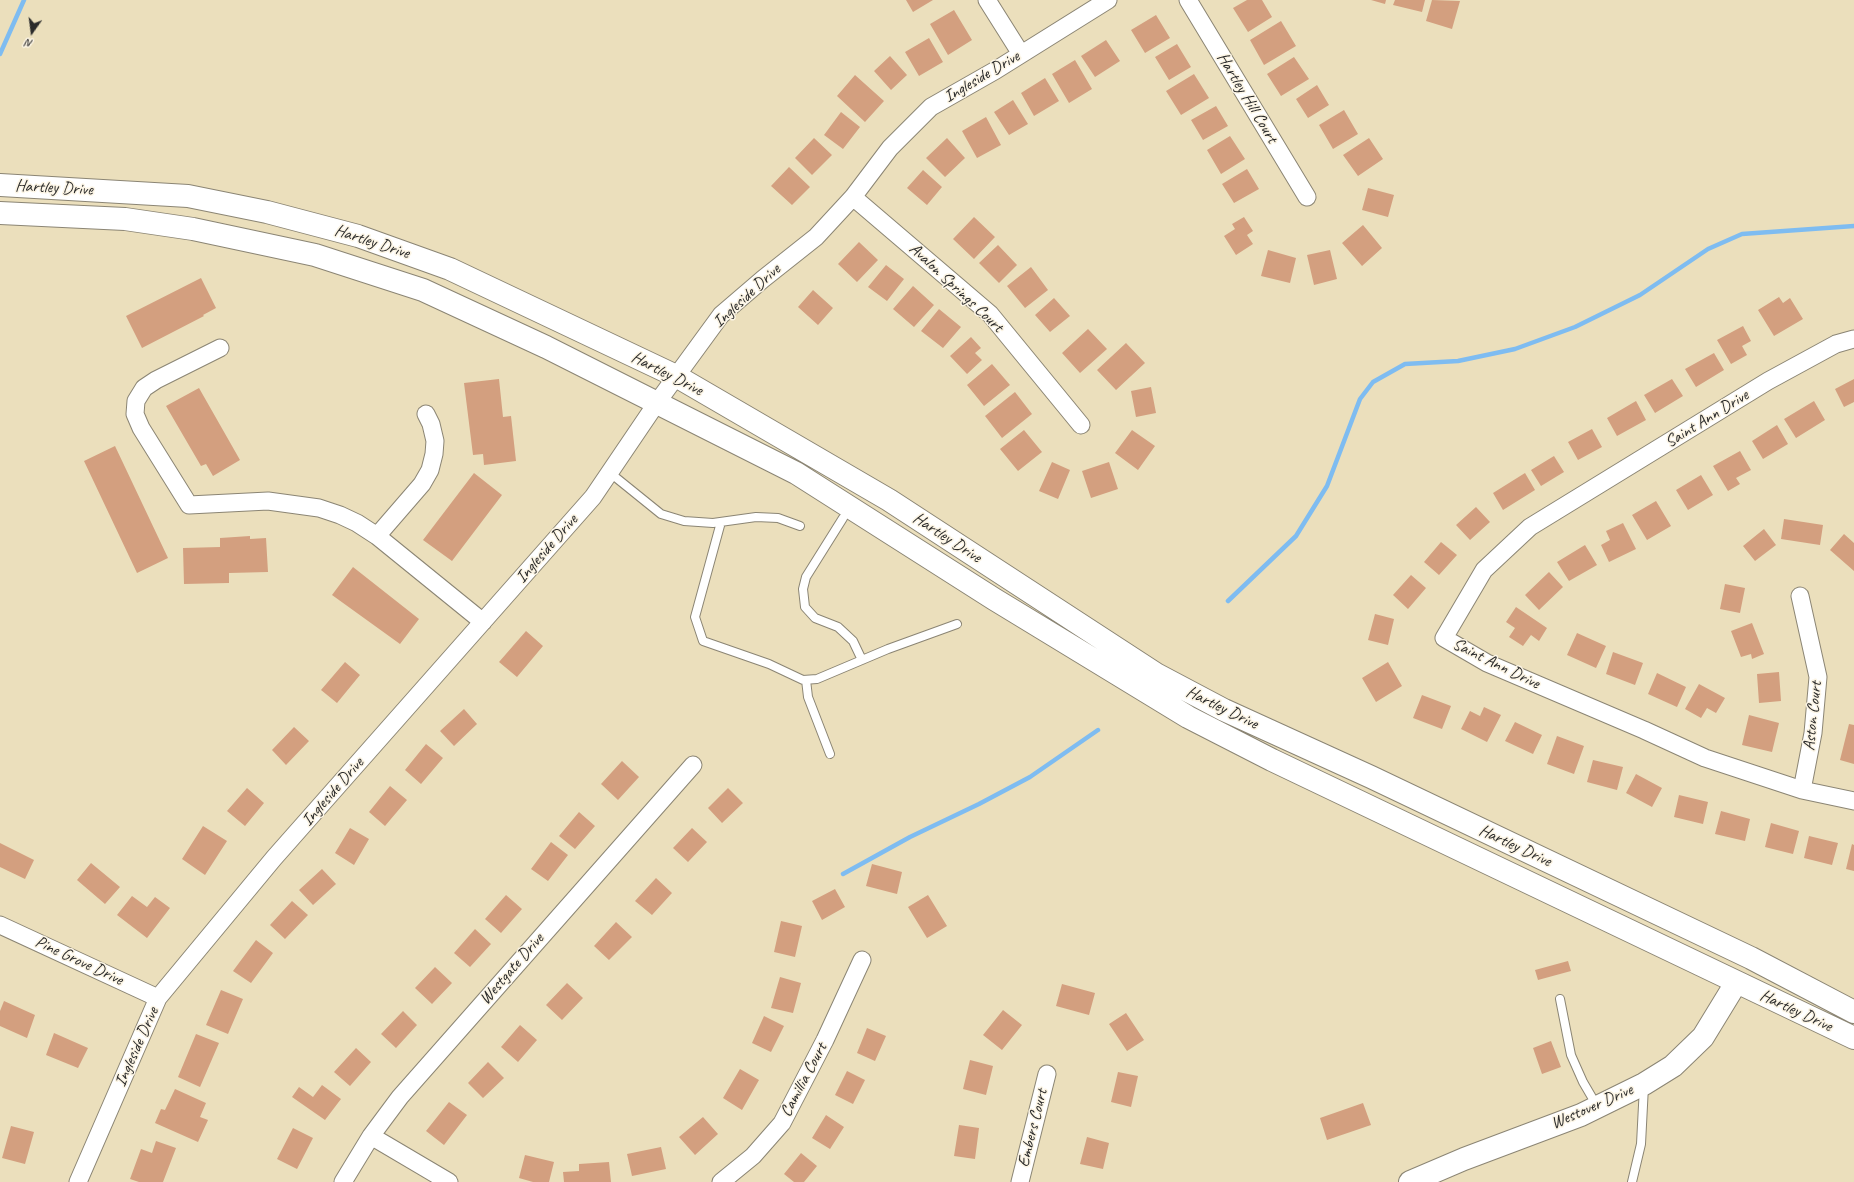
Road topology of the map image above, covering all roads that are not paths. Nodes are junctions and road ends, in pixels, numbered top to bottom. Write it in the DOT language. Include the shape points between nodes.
graph roads {
  1 [pos="987,0"];
  2 [pos="1108,0"];
  3 [pos="1188,0"];
  4 [pos="1021,54"];
  5 [pos="0,186"];
  6 [pos="853,197"];
  7 [pos="1307,197"];
  8 [pos="0,214"];
  9 [pos="1854,339"];
  10 [pos="220,348"];
  11 [pos="676,376"];
  12 [pos="656,404"];
  13 [pos="426,414"];
  14 [pos="1081,425"];
  15 [pos="609,472"];
  16 [pos="843,518"];
  17 [pos="721,522"];
  18 [pos="800,526"];
  19 [pos="377,536"];
  20 [pos="1800,596"];
  21 [pos="483,622"];
  22 [pos="957,624"];
  23 [pos="862,660"];
  24 [pos="806,680"];
  25 [pos="830,754"];
  26 [pos="693,765"];
  27 [pos="1802,790"];
  28 [pos="1854,801"];
  29 [pos="0,925"];
  30 [pos="862,960"];
  31 [pos="1736,983"];
  32 [pos="158,998"];
  33 [pos="1560,999"];
  34 [pos="1854,1012"];
  35 [pos="1854,1038"];
  36 [pos="1047,1074"];
  37 [pos="1644,1084"];
  38 [pos="1598,1107"];
  39 [pos="371,1136"];
  40 [pos="78,1182"];
  41 [pos="343,1182"];
  42 [pos="449,1182"];
  43 [pos="721,1182"];
  44 [pos="1020,1182"];
  45 [pos="1410,1182"];
  46 [pos="1632,1182"];
  1 -- 4 [label="street"];
  2 -- 4 [label="street, Ingleside Drive"];
  3 -- 7 [label="street, Hartley Hill Court"];
  4 -- 6 [label="street, Ingleside Drive" via="931,107 890,148"];
  5 -- 11 [label="street, Hartley Drive" via="188,196 267,212 358,236 450,269"];
  6 -- 11 [label="street, Ingleside Drive" via="816,237 721,315"];
  6 -- 14 [label="street, Avalon Springs Court" via="990,314"];
  8 -- 12 [label="street, Hartley Drive" via="125,219 193,229 315,255 423,290 546,347"];
  9 -- 27 [label="street, Saint Ann Drive" via="1836,344 1768,381 1530,527 1484,570 1444,638 1487,663 1705,758"];
  10 -- 19 [label="street" via="156,380 144,388 136,401 136,414 141,428 189,505 268,501 319,508 358,523"];
  11 -- 12 [label="street, Ingleside Drive"];
  11 -- 34 [label="street, Hartley Drive" via="888,500 1156,674 1224,710 1371,777 1744,955"];
  12 -- 15 [label="street, Ingleside Drive"];
  12 -- 31 [label="street, Hartley Drive" via="796,473 987,595 1188,717"];
  13 -- 19 [label="street" via="435,441 430,470 422,484"];
  15 -- 17 [label="lane" via="661,514 684,521"];
  15 -- 21 [label="street, Ingleside Drive" via="593,497"];
  16 -- 23 [label="lane" via="806,577 803,589 805,607 815,618 838,628 853,641"];
  17 -- 18 [label="lane" via="756,517 778,518"];
  17 -- 24 [label="lane" via="695,617 703,640"];
  19 -- 21 [label="street"];
  20 -- 27 [label="street, Aston Court" via="1818,677 1813,733"];
  21 -- 32 [label="street, Ingleside Drive" via="274,858"];
  22 -- 23 [label="lane"];
  23 -- 24 [label="lane" via="817,679"];
  24 -- 25 [label="lane" via="808,697"];
  26 -- 39 [label="street, Westgate Drive" via="400,1097"];
  27 -- 28 [label="street, Saint Ann Drive"];
  29 -- 32 [label="street, Pine Grove Drive"];
  30 -- 43 [label="street, Camillia Court" via="825,1040 782,1123 753,1156"];
  31 -- 35 [label="street, Hartley Drive"];
  31 -- 37 [label="street, Westover Drive" via="1703,1037 1673,1066"];
  32 -- 40 [label="street, Ingleside Drive"];
  33 -- 38 [label="lane" via="1571,1054 1583,1082"];
  36 -- 44 [label="street, Embers Court"];
  37 -- 38 [label="street, Westover Drive"];
  37 -- 46 [label="lane" via="1641,1144"];
  38 -- 45 [label="street, Westover Drive"];
  39 -- 41 [label="street, Westgate Drive"];
  39 -- 42 [label="street"];
}
